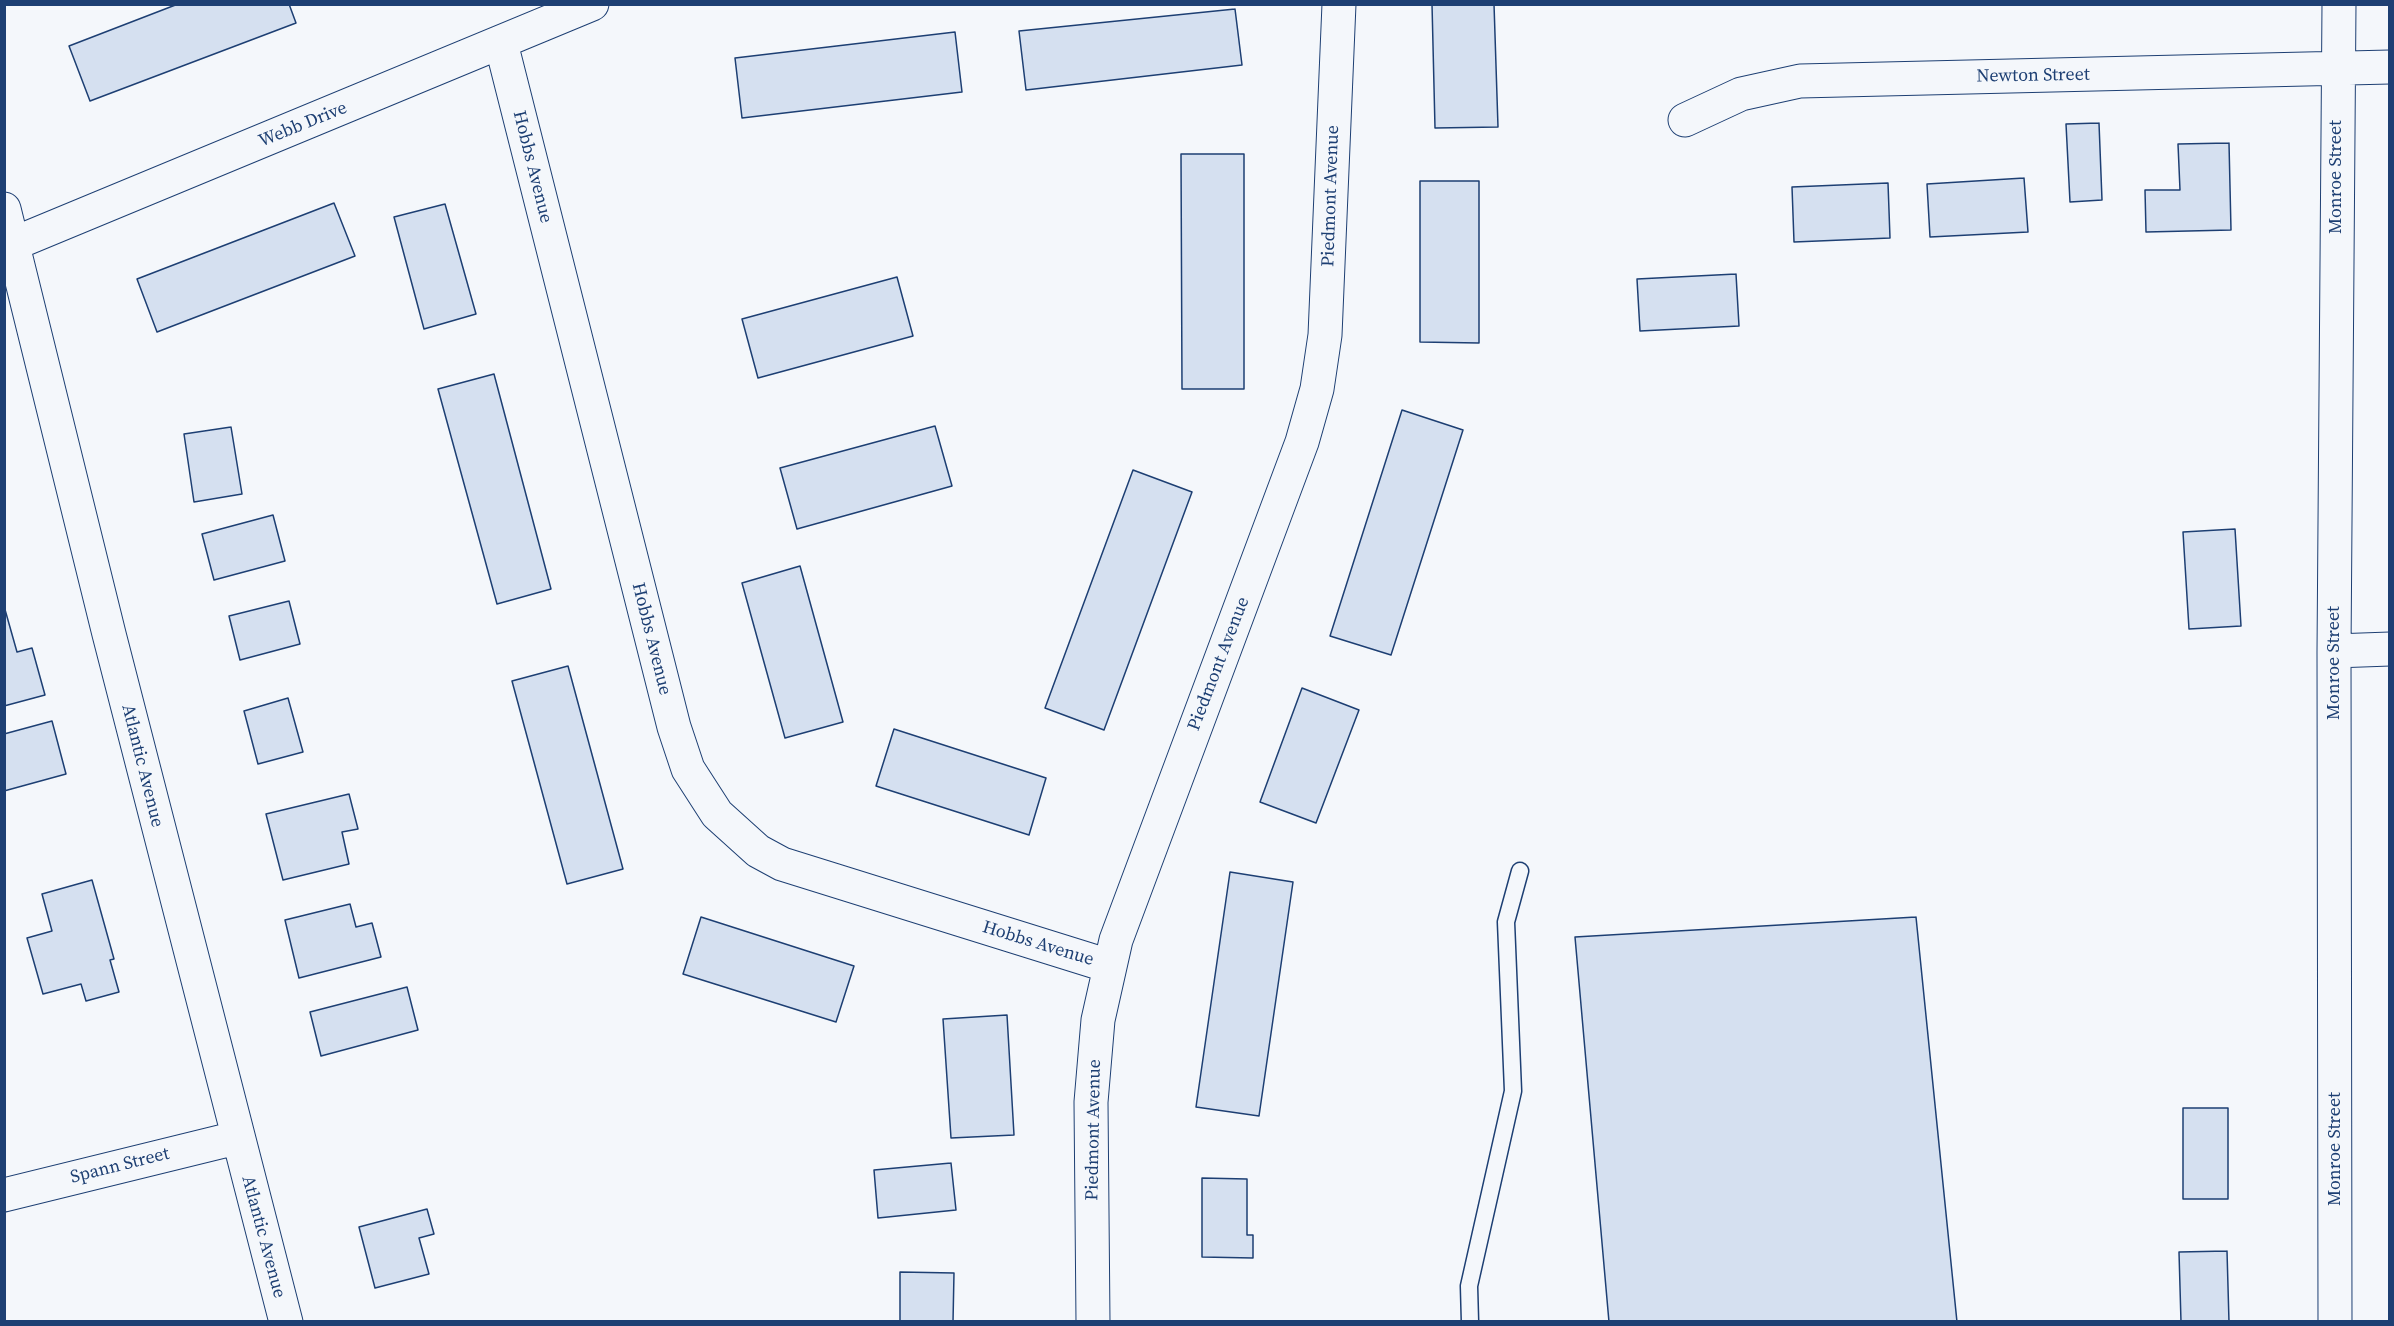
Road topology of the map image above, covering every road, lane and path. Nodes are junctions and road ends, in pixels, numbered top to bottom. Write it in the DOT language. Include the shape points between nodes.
graph roads {
  1 [pos="592,4"];
  2 [pos="1339,4"];
  3 [pos="2338,4"];
  4 [pos="501,43"];
  5 [pos="2390,67"];
  6 [pos="2337,69"];
  7 [pos="1685,120"];
  8 [pos="4,209"];
  9 [pos="13,244"];
  10 [pos="2390,649"];
  11 [pos="2334,651"];
  12 [pos="1520,871"];
  13 [pos="1109,966"];
  14 [pos="236,1138"];
  15 [pos="4,1195"];
  16 [pos="286,1322"];
  17 [pos="1092,1322"];
  18 [pos="1470,1322"];
  19 [pos="2335,1322"];
  1 -- 4 [label="street, Webb Drive"];
  2 -- 13 [label="street, Piedmont Avenue" via="1326,335 1317,389 1302,442"];
  3 -- 6 [label="street, Monroe Street"];
  4 -- 9 [label="street, Webb Drive"];
  4 -- 13 [label="street, Hobbs Avenue" via="674,727 688,769 717,814 758,851 782,864"];
  5 -- 6 [label="street, Newton Street"];
  6 -- 7 [label="street, Newton Street" via="1800,81 1740,94"];
  6 -- 11 [label="street, Monroe Street"];
  8 -- 9 [label="street, Atlantic Avenue"];
  9 -- 14 [label="street, Atlantic Avenue"];
  10 -- 11 [label="street"];
  11 -- 19 [label="street, Monroe Street"];
  12 -- 18 [label="lane" via="1506,922 1513,1091 1469,1286"];
  13 -- 17 [label="street, Piedmont Avenue" via="1098,1020 1091,1102"];
  14 -- 15 [label="street, Spann Street"];
  14 -- 16 [label="street, Atlantic Avenue"];
}
